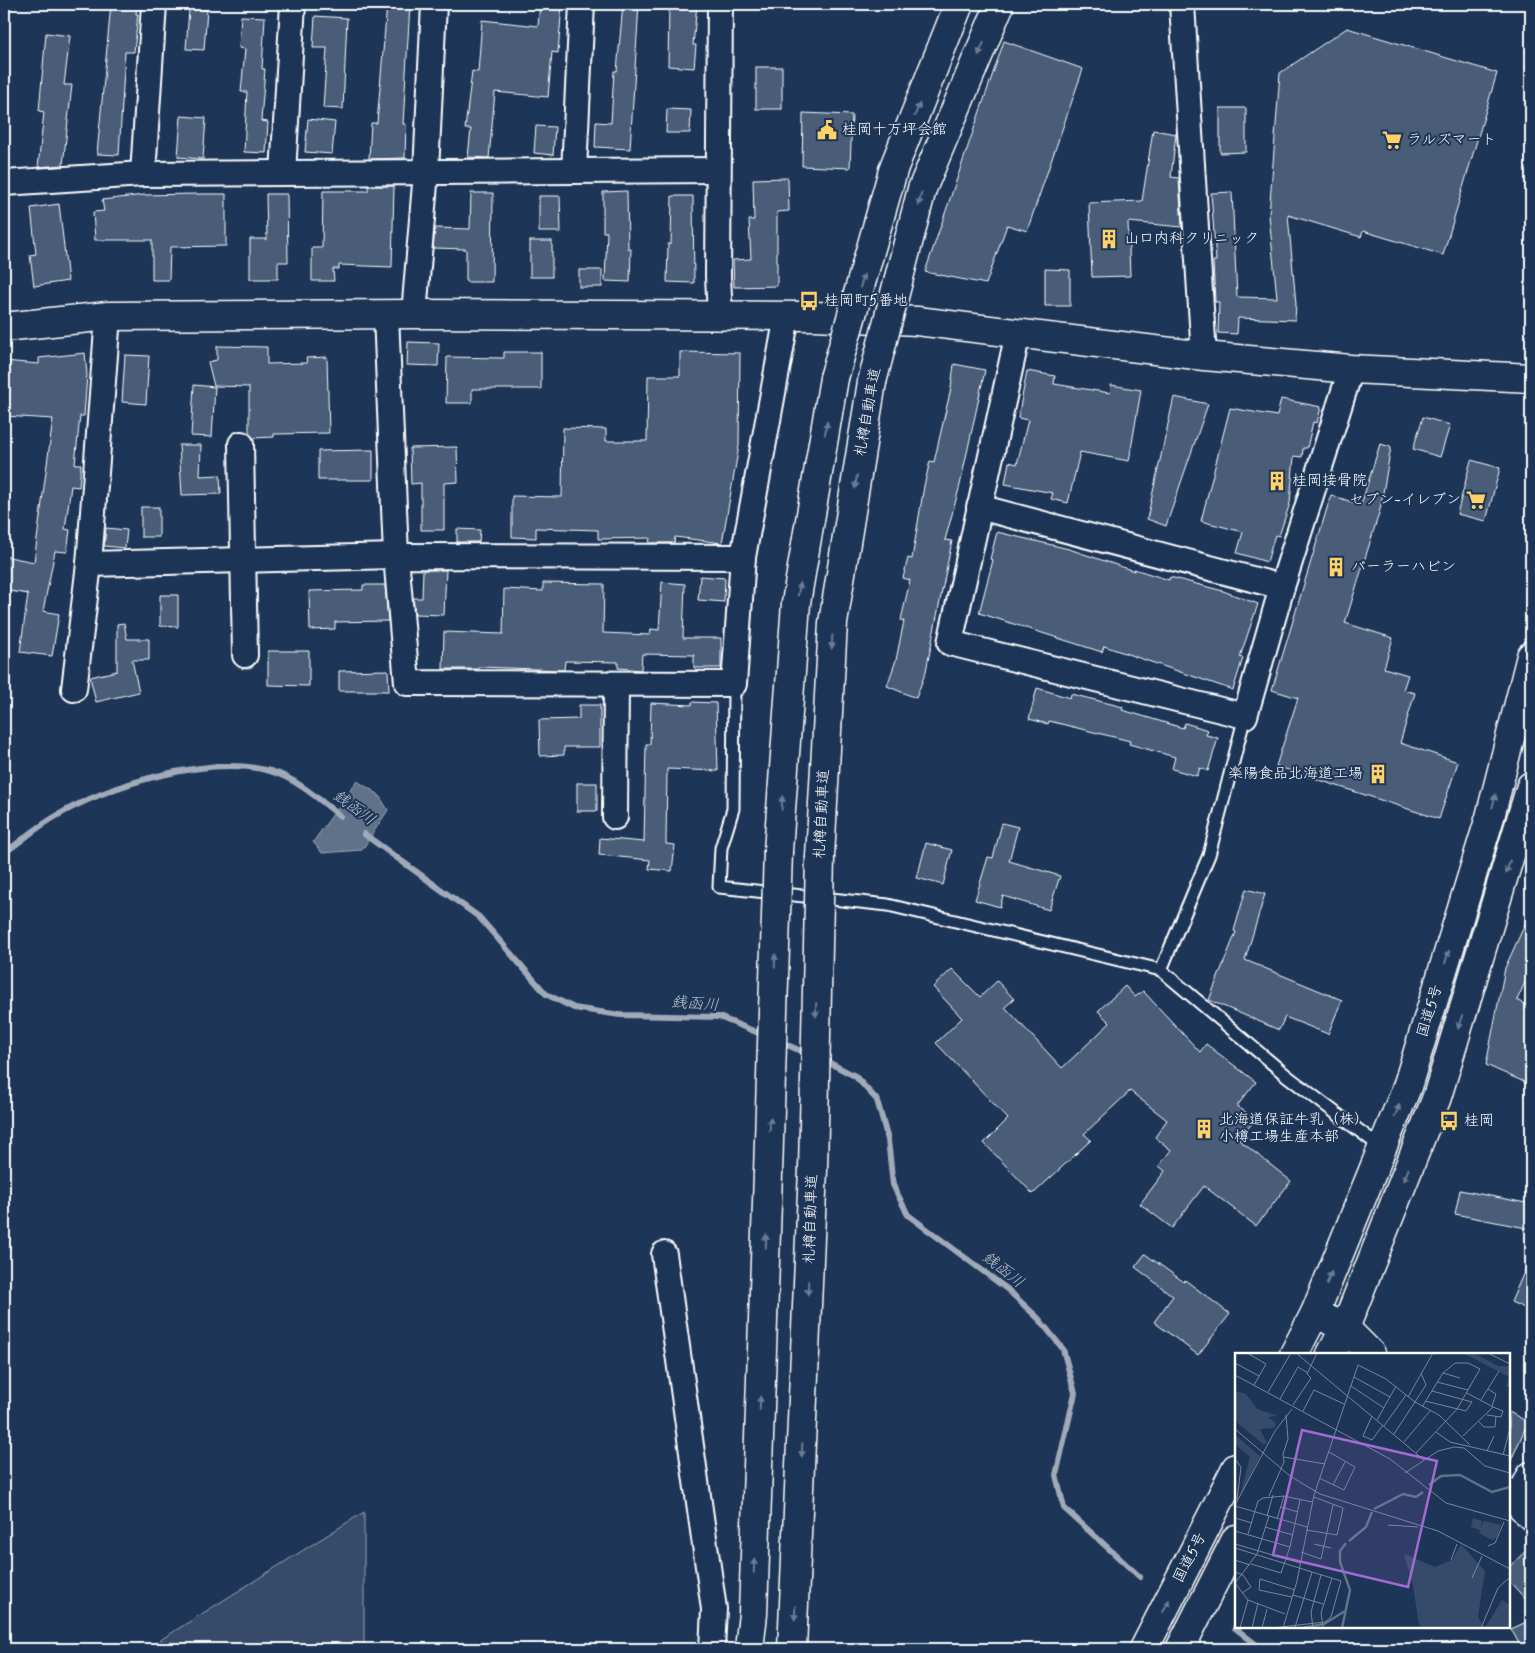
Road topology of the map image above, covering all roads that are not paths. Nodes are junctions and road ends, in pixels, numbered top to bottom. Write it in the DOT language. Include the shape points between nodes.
graph roads {
  1 [pos="154,4"];
  2 [pos="293,4"];
  3 [pos="434,4"];
  4 [pos="582,4"];
  5 [pos="720,4"];
  6 [pos="959,4"];
  7 [pos="1000,4"];
  8 [pos="1182,4"];
  9 [pos="718,170"];
  10 [pos="574,171"];
  11 [pos="426,172"];
  12 [pos="283,173"];
  13 [pos="143,174"];
  14 [pos="4,184"];
  15 [pos="386,314"];
  16 [pos="414,314"];
  17 [pos="108,316"];
  18 [pos="720,316"];
  19 [pos="787,316"];
  20 [pos="4,327"];
  21 [pos="1018,333"];
  22 [pos="1204,356"];
  23 [pos="1351,369"];
  24 [pos="1531,378"];
  25 [pos="241,444"];
  26 [pos="979,507"];
  27 [pos="396,556"];
  28 [pos="743,556"];
  29 [pos="243,560"];
  30 [pos="89,564"];
  31 [pos="1282,586"];
  32 [pos="245,654"];
  33 [pos="1531,656"];
  34 [pos="734,684"];
  35 [pos="616,685"];
  36 [pos="74,689"];
  37 [pos="1246,716"];
  38 [pos="1531,786"];
  39 [pos="615,817"];
  40 [pos="1161,970"];
  41 [pos="1382,1148"];
  42 [pos="664,1254"];
  43 [pos="1315,1313"];
  44 [pos="1345,1328"];
  45 [pos="1295,1353"];
  46 [pos="1332,1353"];
  47 [pos="1370,1353"];
  48 [pos="1235,1470"];
  49 [pos="1531,1476"];
  50 [pos="1519,1504"];
  51 [pos="1235,1541"];
  52 [pos="712,1649"];
  53 [pos="749,1649"];
  54 [pos="792,1649"];
  55 [pos="1144,1649"];
  56 [pos="1180,1649"];
  1 -- 13 [label="street"];
  2 -- 12 [label="street"];
  3 -- 11 [label="street"];
  4 -- 10 [label="street"];
  5 -- 9 [label="street"];
  53 -- 6 [label="main road, one-way, bridge" via="753,1614 778,851 796,603 834,378 894,167"];
  7 -- 54 [label="main road, 札樽自動車道, one-way, bridge" via="922,189 872,382 833,623 820,857 813,1169"];
  8 -- 22 [label="street"];
  9 -- 10 [label="street"];
  9 -- 18 [label="street"];
  10 -- 11 [label="street"];
  11 -- 12 [label="street"];
  11 -- 16 [label="street"];
  12 -- 13 [label="street"];
  13 -- 14 [label="street"];
  15 -- 16 [label="main road"];
  15 -- 17 [label="main road"];
  15 -- 27 [label="street"];
  16 -- 18 [label="main road"];
  17 -- 20 [label="main road"];
  17 -- 30 [label="street"];
  18 -- 19 [label="main road"];
  19 -- 21 [label="main road" via="917,321"];
  19 -- 28 [label="street"];
  21 -- 22 [label="main road"];
  21 -- 26 [label="street"];
  22 -- 23 [label="main road"];
  23 -- 24 [label="main road"];
  23 -- 31 [label="street"];
  25 -- 29 [label="street"];
  26 -- 31 [label="street"];
  26 -- 37 [label="street" via="950,643"];
  27 -- 28 [label="street"];
  27 -- 29 [label="street"];
  27 -- 35 [label="street" via="406,683"];
  28 -- 34 [label="street"];
  29 -- 30 [label="street"];
  29 -- 32 [label="street"];
  30 -- 36 [label="street"];
  31 -- 37 [label="street"];
  41 -- 33 [label="main road, 国道5号, one-way" via="1407,1087 1490,817"];
  34 -- 35 [label="street"];
  34 -- 40 [label="lane" via="733,809 721,848 719,888 888,905"];
  35 -- 39 [label="street"];
  37 -- 40 [label="lane" via="1209,855"];
  38 -- 44 [label="main road, one-way" via="1437,1097"];
  40 -- 41 [label="lane" via="1288,1076"];
  43 -- 41 [label="main road, 国道5号, one-way"];
  42 -- 52 [label="street" via="714,1609"];
  43 -- 44 [label="main road"];
  43 -- 45 [label="main road, 国道5号"];
  44 -- 46 [label="main road"];
  44 -- 47 [label="main road"];
  55 -- 48 [label="main road, 国道5号, one-way"];
  49 -- 50 [label="main road"];
  51 -- 56 [label="main road"];
}
